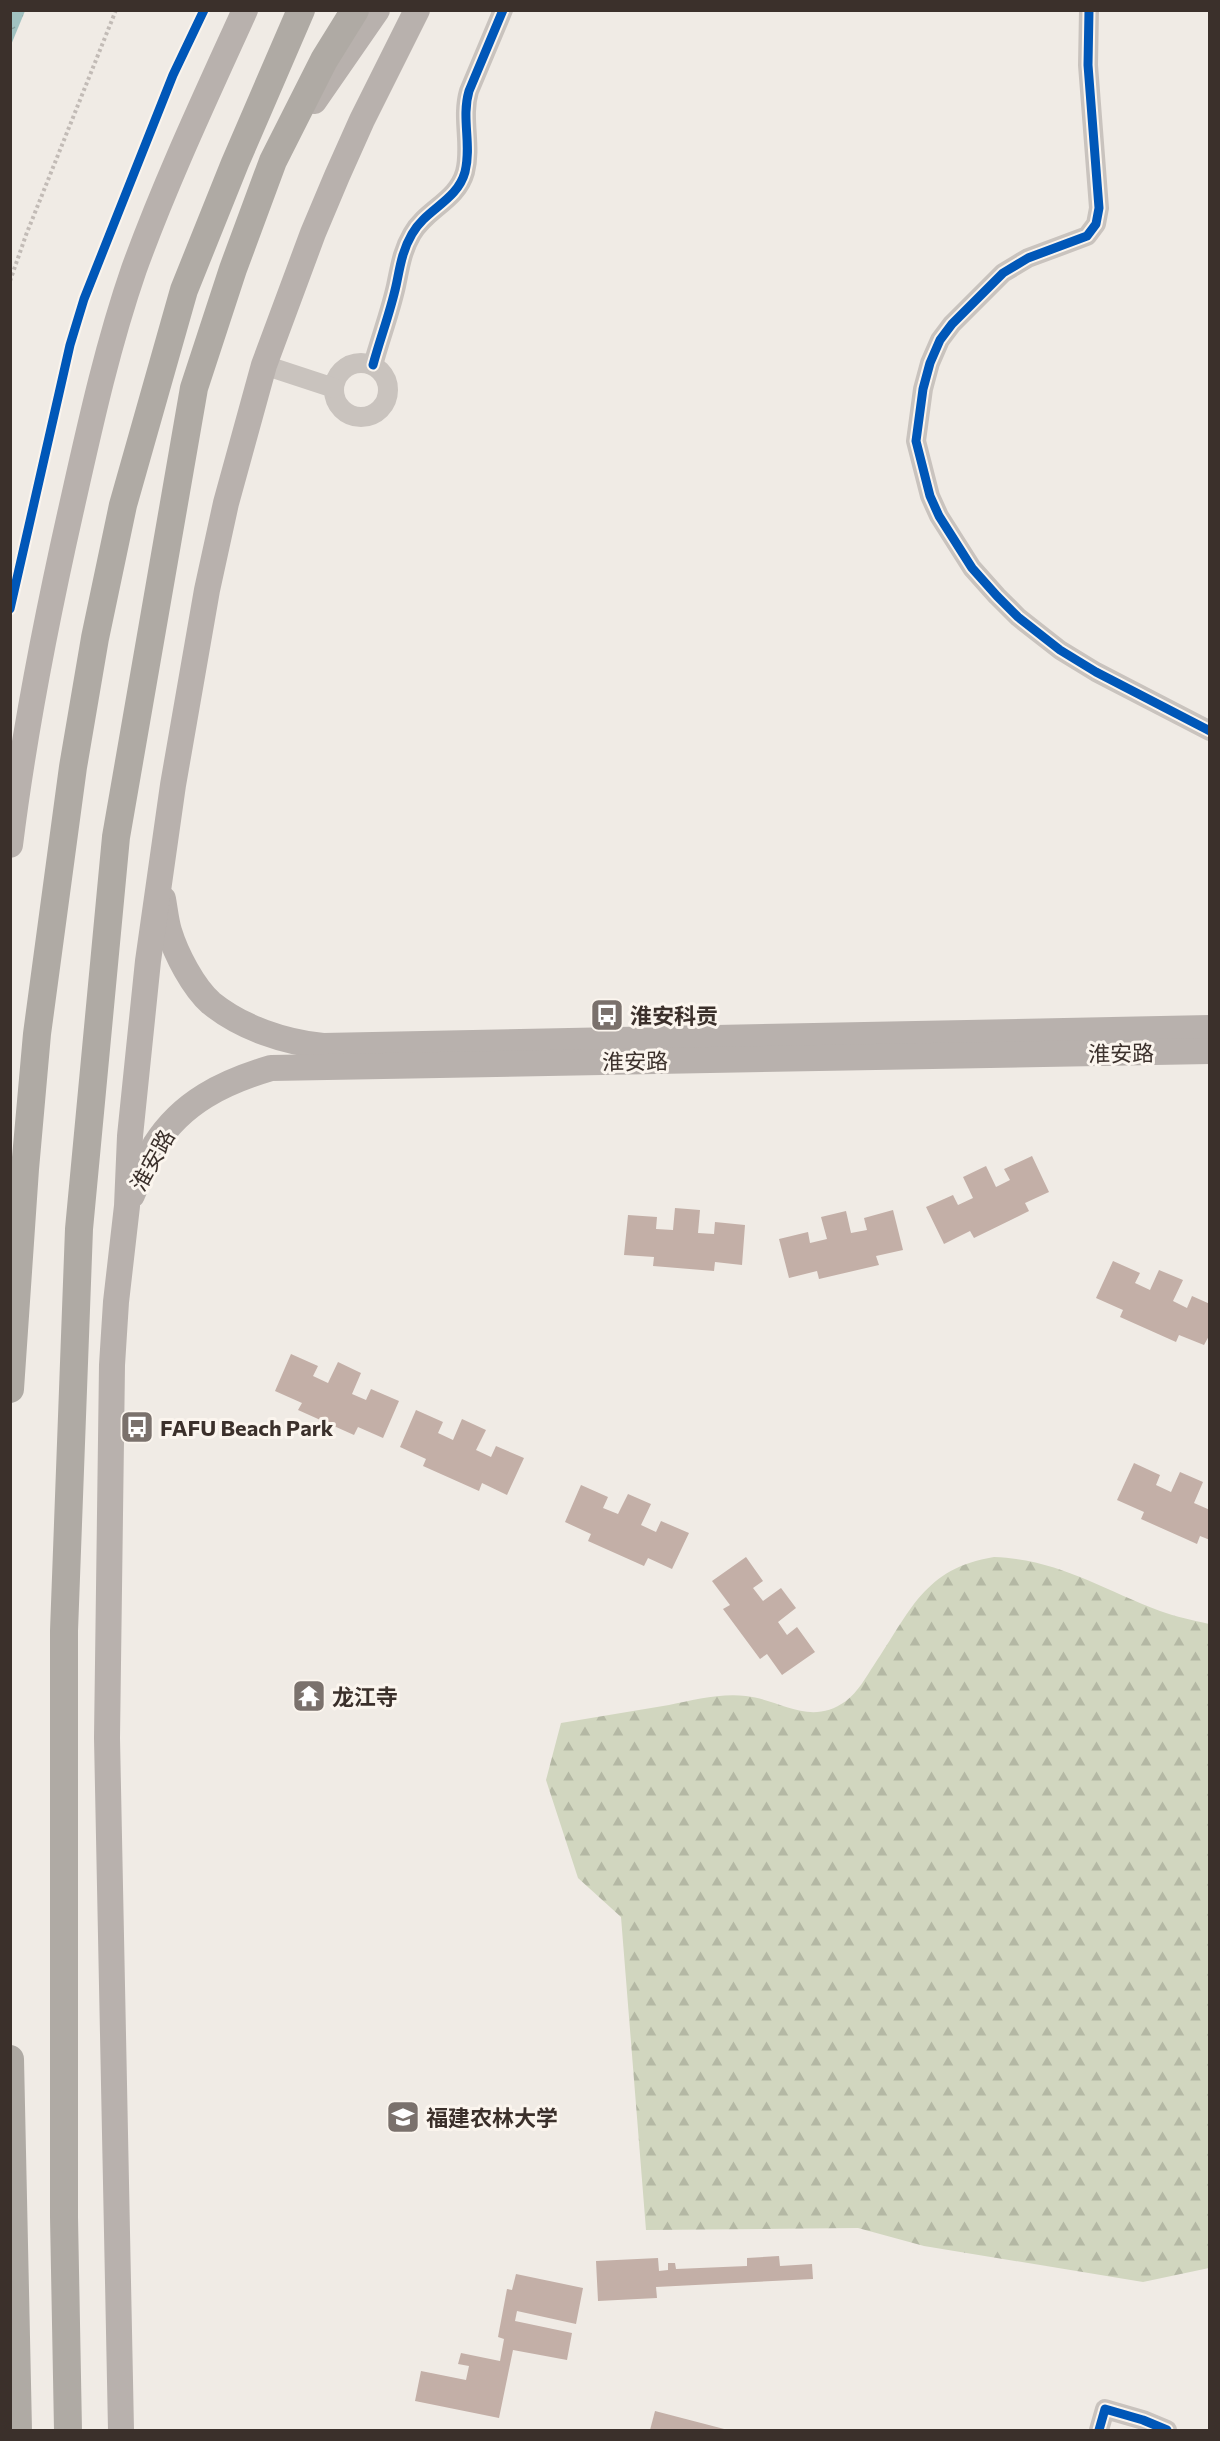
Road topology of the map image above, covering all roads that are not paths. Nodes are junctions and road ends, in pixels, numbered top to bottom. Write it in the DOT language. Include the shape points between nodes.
graph roads {
  1 [pos="245,10"];
  2 [pos="355,10"];
  3 [pos="377,10"];
  4 [pos="417,10"];
  5 [pos="503,10"];
  6 [pos="1089,10"];
  7 [pos="300,12"];
  8 [pos="273,161"];
  9 [pos="264,365"];
  10 [pos="373,365"];
  11 [pos="334,388"];
  12 [pos="1209,731"];
  13 [pos="10,845"];
  14 [pos="160,879"];
  15 [pos="1209,1029"];
  16 [pos="1209,1051"];
  17 [pos="127,1206"];
  18 [pos="10,1389"];
  19 [pos="10,2059"];
  20 [pos="18,2430"];
  21 [pos="68,2430"];
  22 [pos="121,2430"];
  23 [pos="1099,2430"];
  24 [pos="1167,2430"];
  1 -- 13 [label="main road" via="153,219 118,321 48,611"];
  2 -- 8 [label="highway" via="324,60"];
  3 -- 8 [label="main road"];
  4 -- 9 [label="main road" via="333,185"];
  5 -- 10 [label="street" via="465,104 467,156 462,180 459,188 422,220 403,251"];
  6 -- 12 [label="street" via="1088,65 1099,208 1096,224 1087,236 1028,258 1003,273 952,324 930,363 916,441 939,516 972,568 1018,617 1096,672"];
  7 -- 18 [label="highway" via="184,290 123,505 73,767 37,1034"];
  8 -- 21 [label="highway" via="194,388 116,837 80,1217 64,1631"];
  9 -- 11 [label="street"];
  9 -- 14 [label="main road" via="207,590"];
  10 -- 11 [label="street" via="348,366 336,379"];
  10 -- 11 [label="street" via="385,377 388,393 374,414 355,416 346,412"];
  14 -- 15 [label="main road, 淮安路" via="169,931 179,956 210,1002 245,1024 298,1043 323,1046"];
  14 -- 17 [label="main road" via="130,1136"];
  16 -- 17 [label="main road, 淮安路" via="271,1068 227,1083 182,1112 154,1148"];
  17 -- 22 [label="main road" via="112,1365 107,1738"];
  19 -- 20 [label="highway"];
  23 -- 24 [label="street" via="1105,2409"];
}
